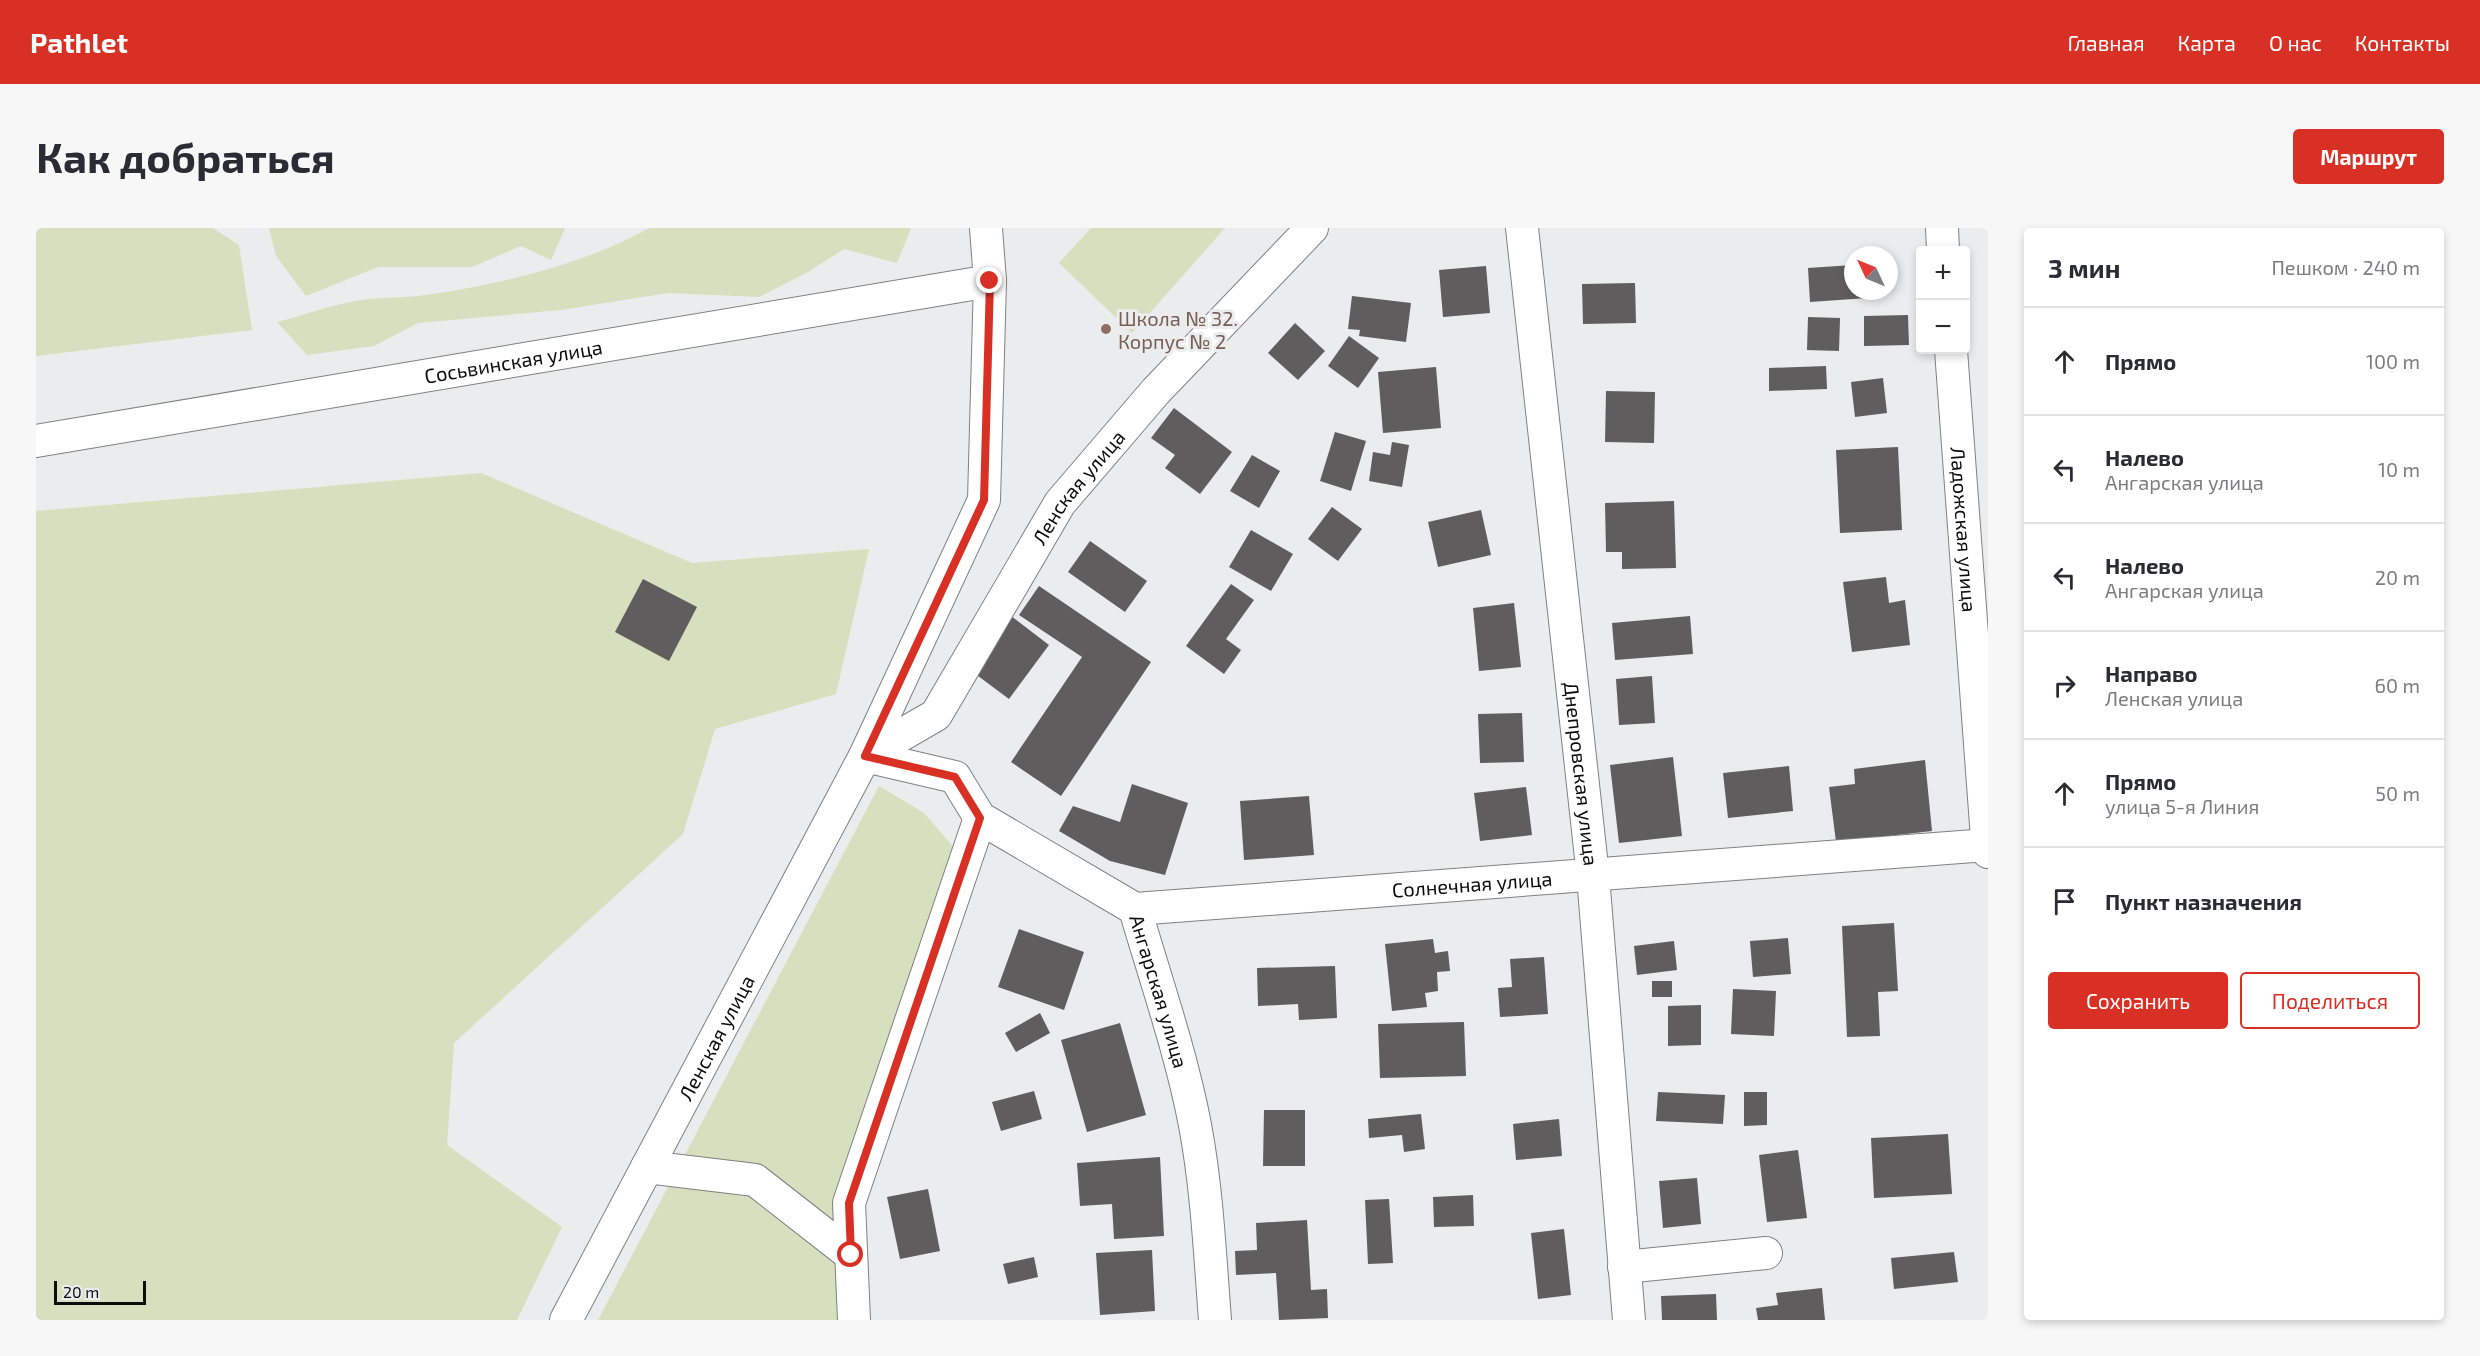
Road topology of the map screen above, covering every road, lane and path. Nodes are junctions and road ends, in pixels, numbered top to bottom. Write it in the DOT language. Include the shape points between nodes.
graph roads {
  1 [pos="986,228"];
  2 [pos="1312,228"];
  3 [pos="1522,228"];
  4 [pos="1942,228"];
  5 [pos="1943,246"];
  6 [pos="990,281"];
  7 [pos="1951,354"];
  8 [pos="36,441"];
  9 [pos="1982,687"];
  10 [pos="865,756"];
  11 [pos="980,818"];
  12 [pos="1988,844"];
  13 [pos="1988,852"];
  14 [pos="1593,876"];
  15 [pos="1136,909"];
  16 [pos="647,1167"];
  17 [pos="1766,1253"];
  18 [pos="851,1255"];
  19 [pos="1624,1267"];
  20 [pos="566,1320"];
  21 [pos="854,1320"];
  22 [pos="1215,1320"];
  23 [pos="1629,1320"];
  1 -- 6 [label="street"];
  2 -- 10 [label="street, Ленская улица" via="1156,391 1060,503 936,715"];
  3 -- 14 [label="street, Днепровская улица"];
  4 -- 5 [label="street"];
  6 -- 8 [label="street, Сосьвинская улица"];
  6 -- 10 [label="street, Ленская улица" via="984,500"];
  7 -- 9 [label="street, Ладожская улица"];
  9 -- 12 [label="street, Ладожская улица"];
  10 -- 11 [label="street, Ангарская улица" via="955,777"];
  10 -- 16 [label="street, Ленская улица"];
  11 -- 15 [label="street, Ангарская улица"];
  11 -- 18 [label="street" via="849,1203"];
  12 -- 13 [label="street, Ладожская улица"];
  12 -- 14 [label="street, Солнечная улица"];
  14 -- 15 [label="street, Солнечная улица"];
  14 -- 19 [label="street, Днепровская улица"];
  15 -- 22 [label="street, Ангарская улица" via="1195,1124"];
  16 -- 18 [label="street" via="755,1180"];
  16 -- 20 [label="street, Ленская улица"];
  17 -- 19 [label="street"];
  18 -- 21 [label="street"];
  19 -- 23 [label="street, Днепровская улица"];
}
